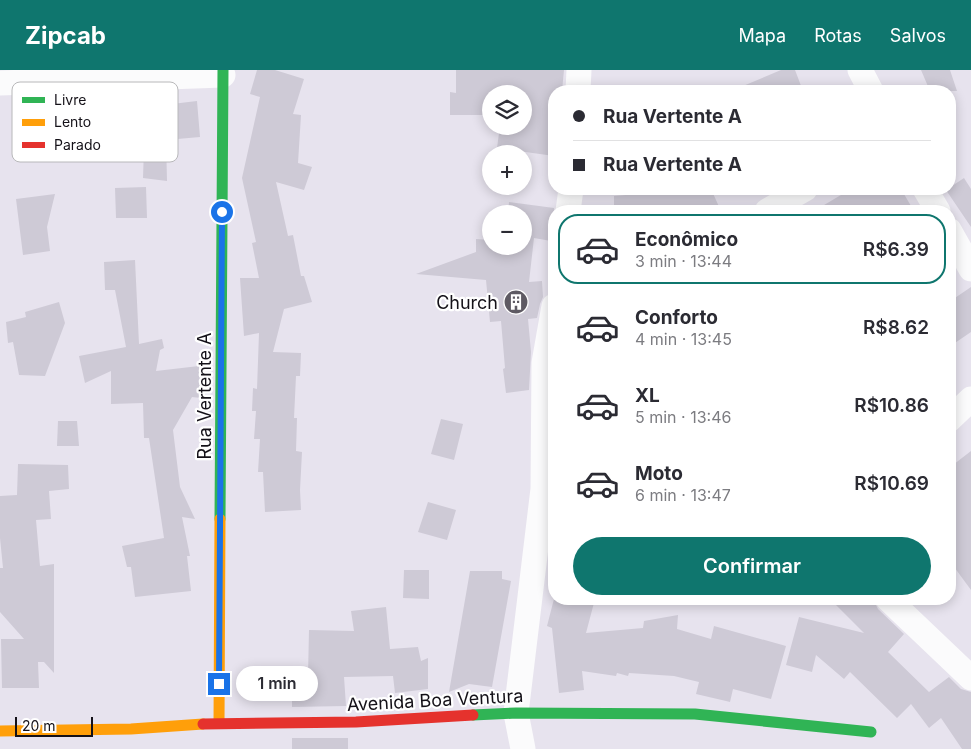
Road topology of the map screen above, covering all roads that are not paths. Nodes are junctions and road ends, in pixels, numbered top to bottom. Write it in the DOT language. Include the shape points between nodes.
graph roads {
  1 [pos="579,70"];
  2 [pos="860,70"];
  3 [pos="223,73"];
  4 [pos="22,82"];
  5 [pos="578,85"];
  6 [pos="868,85"];
  7 [pos="795,195"];
  8 [pos="777,205"];
  9 [pos="956,242"];
  10 [pos="971,269"];
  11 [pos="548,340"];
  12 [pos="971,399"];
  13 [pos="956,413"];
  14 [pos="894,605"];
  15 [pos="971,678"];
  16 [pos="516,713"];
  17 [pos="219,723"];
  18 [pos="871,732"];
  19 [pos="11,737"];
  20 [pos="523,749"];
  1 -- 5 [label="street"];
  2 -- 6 [label="street"];
  3 -- 4 [label="street"];
  3 -- 17 [label="street, Rua Vertente A"];
  7 -- 8 [label="street"];
  9 -- 10 [label="street"];
  11 -- 16 [label="street" via="544,363 543,489"];
  12 -- 13 [label="street"];
  14 -- 15 [label="street"];
  16 -- 17 [label="street, Avenida Boa Ventura" via="356,722"];
  16 -- 18 [label="street, Avenida Boa Ventura" via="695,714"];
  16 -- 20 [label="street"];
  17 -- 19 [label="street, Avenida Boa Ventura"];
}
